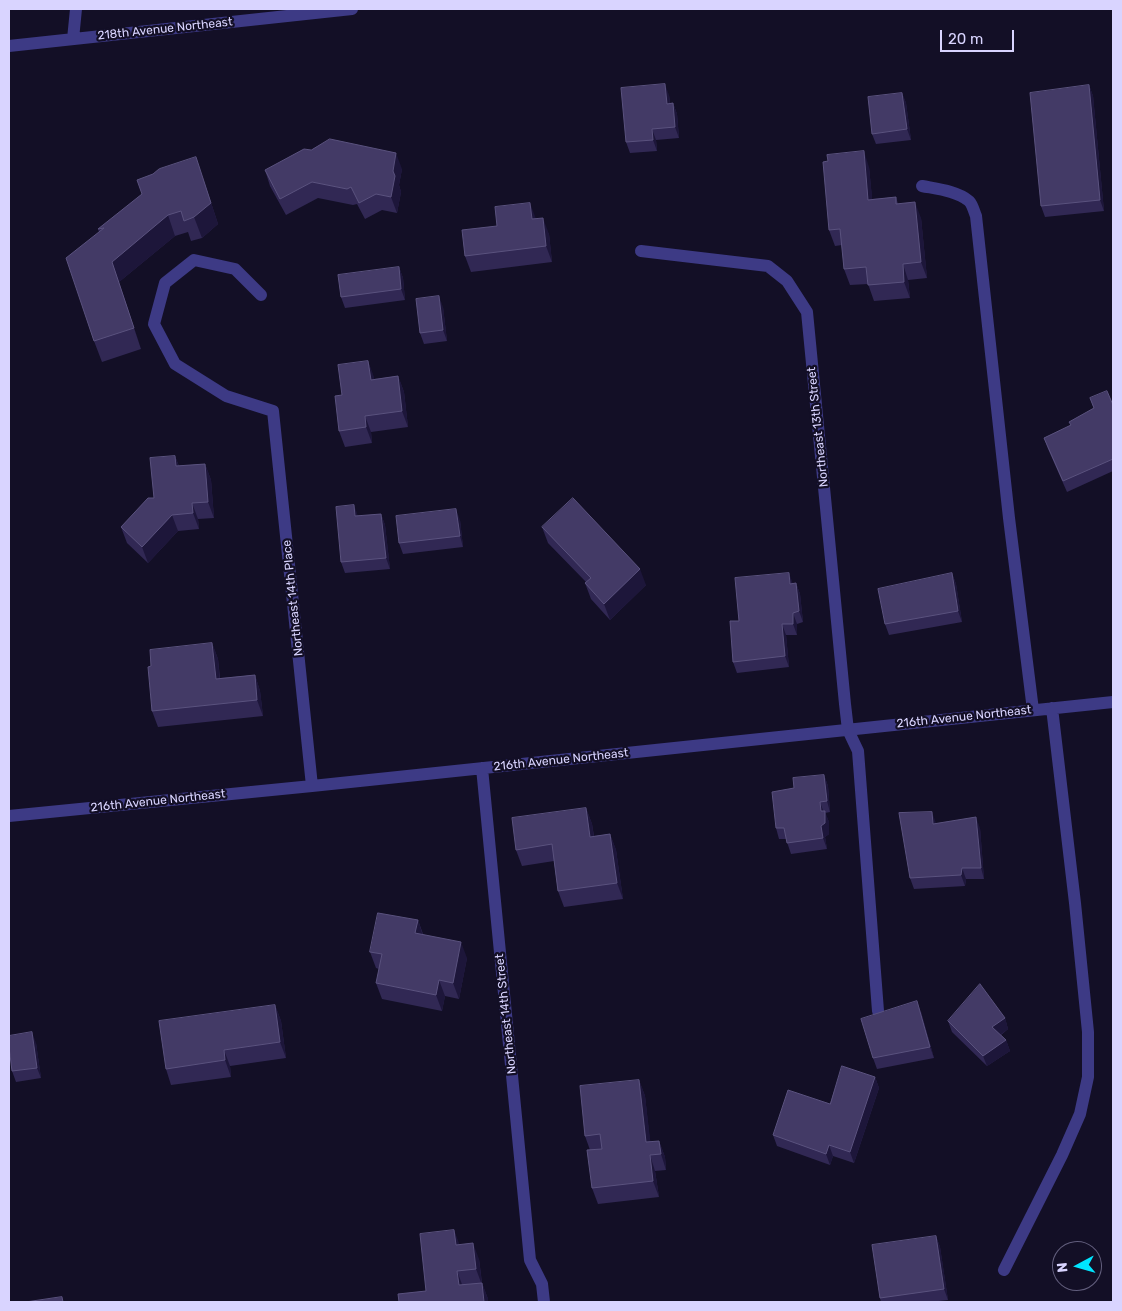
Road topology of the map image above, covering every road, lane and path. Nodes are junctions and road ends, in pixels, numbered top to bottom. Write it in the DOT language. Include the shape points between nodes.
graph roads {
  1 [pos="76,9"];
  2 [pos="352,9"];
  3 [pos="250,14"];
  4 [pos="74,39"];
  5 [pos="9,46"];
  6 [pos="922,186"];
  7 [pos="642,251"];
  8 [pos="261,295"];
  9 [pos="1113,702"];
  10 [pos="1052,708"];
  11 [pos="1033,710"];
  12 [pos="848,730"];
  13 [pos="482,768"];
  14 [pos="312,786"];
  15 [pos="9,816"];
  16 [pos="878,1011"];
  17 [pos="1004,1270"];
  18 [pos="544,1302"];
  1 -- 4 [label="street"];
  2 -- 3 [label="street, 218th Avenue Northeast"];
  3 -- 4 [label="street, 218th Avenue Northeast"];
  4 -- 5 [label="street, 218th Avenue Northeast"];
  6 -- 11 [label="street" via="971,202 976,216"];
  7 -- 12 [label="street, Northeast 13th Street" via="768,266 787,281 807,312"];
  8 -- 14 [label="street, Northeast 14th Place" via="235,269 194,260 165,283 154,324 176,364 226,396 273,411"];
  9 -- 10 [label="street, 216th Avenue Northeast"];
  10 -- 11 [label="street, 216th Avenue Northeast"];
  10 -- 17 [label="street" via="1088,1032 1088,1077 1080,1114"];
  11 -- 12 [label="street, 216th Avenue Northeast"];
  12 -- 13 [label="street, 216th Avenue Northeast"];
  12 -- 16 [label="street, Northeast 13th Street" via="858,751"];
  13 -- 14 [label="street, 216th Avenue Northeast"];
  13 -- 18 [label="street, Northeast 14th Street" via="530,1260 542,1284"];
  14 -- 15 [label="street, 216th Avenue Northeast"];
}
